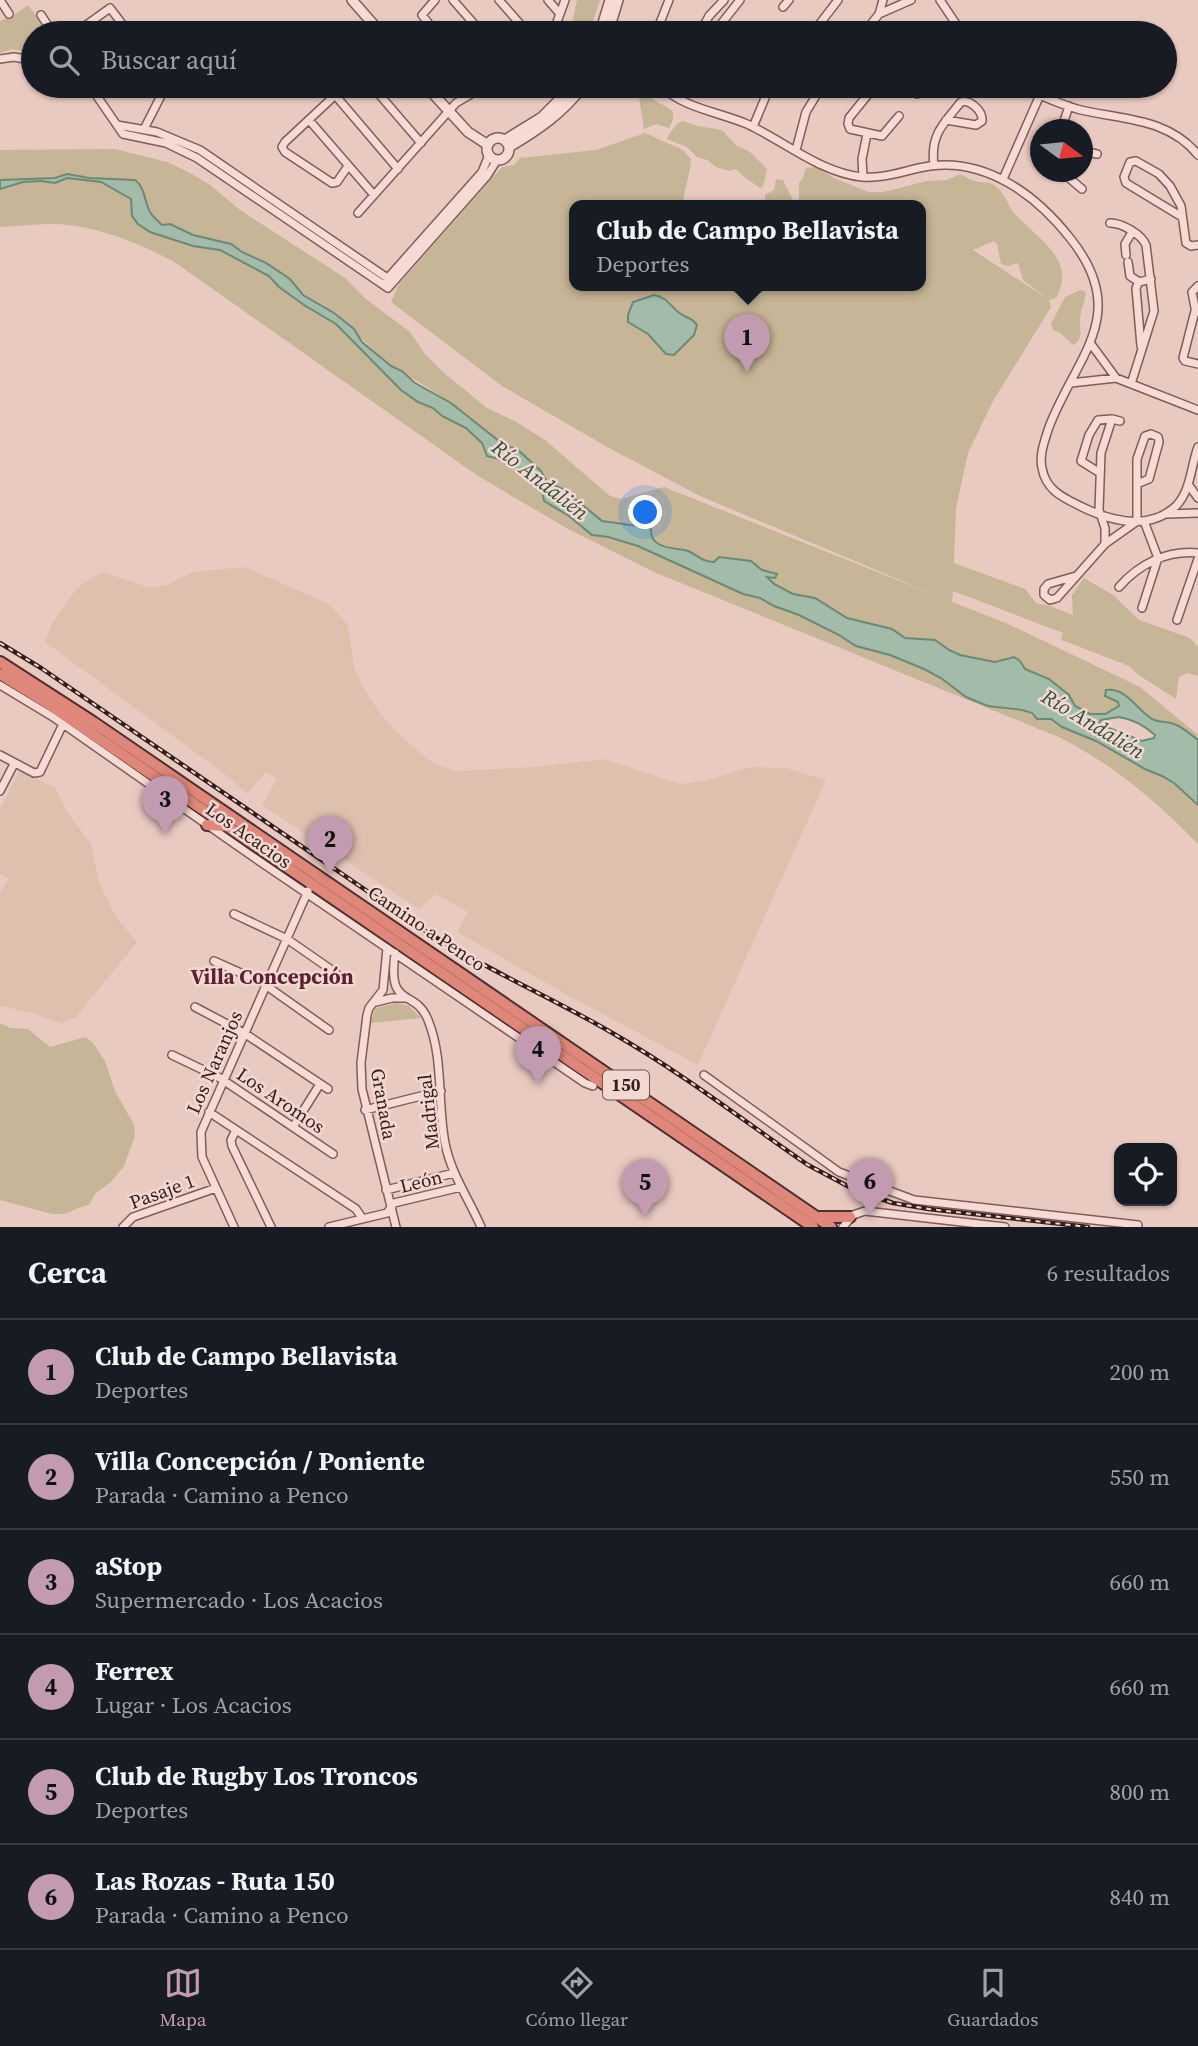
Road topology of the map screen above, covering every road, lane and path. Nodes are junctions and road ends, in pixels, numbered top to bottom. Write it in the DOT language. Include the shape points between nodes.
graph roads {
  1 [pos="0,0"];
  2 [pos="354,0"];
  3 [pos="435,0"];
  4 [pos="453,0"];
  5 [pos="499,0"];
  6 [pos="548,0"];
  7 [pos="565,0"];
  8 [pos="610,0"];
  9 [pos="618,0"];
  10 [pos="670,0"];
  11 [pos="723,0"];
  12 [pos="740,0"];
  13 [pos="838,0"];
  14 [pos="883,0"];
  15 [pos="911,0"];
  16 [pos="940,0"];
  17 [pos="9,14"];
  18 [pos="879,14"];
  19 [pos="41,15"];
  20 [pos="560,15"];
  21 [pos="45,21"];
  22 [pos="92,21"];
  23 [pos="120,21"];
  24 [pos="371,21"];
  25 [pos="426,21"];
  26 [pos="471,21"];
  27 [pos="517,21"];
  28 [pos="558,21"];
  29 [pos="604,21"];
  30 [pos="612,21"];
  31 [pos="661,21"];
  32 [pos="706,21"];
  33 [pos="723,21"];
  34 [pos="822,21"];
  35 [pos="873,21"];
  36 [pos="954,21"];
  37 [pos="0,59"];
  38 [pos="21,59"];
  39 [pos="98,98"];
  40 [pos="160,98"];
  41 [pos="332,98"];
  42 [pos="338,98"];
  43 [pos="382,98"];
  44 [pos="437,98"];
  45 [pos="463,98"];
  46 [pos="561,98"];
  47 [pos="573,98"];
  48 [pos="678,98"];
  49 [pos="766,98"];
  50 [pos="815,98"];
  51 [pos="866,98"];
  52 [pos="1039,98"];
  53 [pos="1048,98"];
  54 [pos="1069,106"];
  55 [pos="448,111"];
  56 [pos="899,116"];
  57 [pos="1064,119"];
  58 [pos="309,120"];
  59 [pos="946,120"];
  60 [pos="117,125"];
  61 [pos="753,127"];
  62 [pos="144,129"];
  63 [pos="867,134"];
  64 [pos="421,143"];
  65 [pos="507,144"];
  66 [pos="796,150"];
  67 [pos="491,153"];
  68 [pos="1093,153"];
  69 [pos="1097,154"];
  70 [pos="1198,155"];
  71 [pos="934,165"];
  72 [pos="348,166"];
  73 [pos="398,169"];
  74 [pos="863,177"];
  75 [pos="1003,179"];
  76 [pos="1074,182"];
  77 [pos="1082,189"];
  78 [pos="374,195"];
  79 [pos="358,213"];
  80 [pos="1182,217"];
  81 [pos="1110,223"];
  82 [pos="1132,232"];
  83 [pos="1198,245"];
  84 [pos="1151,279"];
  85 [pos="1139,282"];
  86 [pos="388,283"];
  87 [pos="1198,286"];
  88 [pos="1196,314"];
  89 [pos="1091,344"];
  90 [pos="1141,346"];
  91 [pos="1198,364"];
  92 [pos="1116,378"];
  93 [pos="1071,383"];
  94 [pos="1131,384"];
  95 [pos="1198,410"];
  96 [pos="1198,447"];
  97 [pos="1100,472"];
  98 [pos="1188,483"];
  99 [pos="1137,484"];
  100 [pos="1198,498"];
  101 [pos="1198,513"];
  102 [pos="1163,515"];
  103 [pos="1101,516"];
  104 [pos="1140,521"];
  105 [pos="1105,544"];
  106 [pos="1198,552"];
  107 [pos="1158,558"];
  108 [pos="1198,559"];
  109 [pos="1076,576"];
  110 [pos="1119,587"];
  111 [pos="1142,608"];
  112 [pos="1177,620"];
  113 [pos="0,662"];
  114 [pos="0,674"];
  115 [pos="0,685"];
  116 [pos="63,724"];
  117 [pos="0,755"];
  118 [pos="14,764"];
  119 [pos="142,768"];
  120 [pos="154,789"];
  121 [pos="0,791"];
  122 [pos="207,825"];
  123 [pos="229,827"];
  124 [pos="312,884"];
  125 [pos="234,914"];
  126 [pos="388,936"];
  127 [pos="287,939"];
  128 [pos="391,951"];
  129 [pos="214,961"];
  130 [pos="336,973"];
  131 [pos="266,985"];
  132 [pos="406,998"];
  133 [pos="376,1002"];
  134 [pos="195,1007"];
  135 [pos="329,1030"];
  136 [pos="244,1033"];
  137 [pos="172,1055"];
  138 [pos="704,1074"];
  139 [pos="223,1080"];
  140 [pos="320,1084"];
  141 [pos="599,1084"];
  142 [pos="328,1089"];
  143 [pos="441,1091"];
  144 [pos="365,1110"];
  145 [pos="209,1112"];
  146 [pos="293,1127"];
  147 [pos="236,1130"];
  148 [pos="333,1154"];
  149 [pos="454,1173"];
  150 [pos="461,1187"];
  151 [pos="216,1188"];
  152 [pos="386,1190"];
  153 [pos="391,1208"];
  154 [pos="850,1217"];
  155 [pos="362,1218"];
  156 [pos="815,1222"];
  157 [pos="232,1226"];
  158 [pos="478,1226"];
  159 [pos="123,1227"];
  160 [pos="271,1227"];
  161 [pos="330,1227"];
  162 [pos="396,1227"];
  163 [pos="831,1227"];
  164 [pos="843,1227"];
  165 [pos="1005,1227"];
  166 [pos="1137,1227"];
  1 -- 17 [label="street"];
  2 -- 24 [label="street"];
  3 -- 25 [label="street" via="424,10"];
  4 -- 26 [label="street"];
  5 -- 27 [label="street"];
  6 -- 20 [label="street"];
  7 -- 20 [label="street"];
  8 -- 29 [label="street"];
  9 -- 30 [label="street"];
  10 -- 31 [label="street"];
  11 -- 32 [label="street"];
  12 -- 33 [label="street"];
  13 -- 34 [label="street"];
  14 -- 18 [label="street"];
  15 -- 18 [label="street"];
  16 -- 36 [label="street"];
  18 -- 35 [label="street"];
  19 -- 21 [label="street"];
  20 -- 28 [label="street"];
  22 -- 23 [label="street" via="110,8"];
  37 -- 38 [label="street"];
  39 -- 60 [label="street"];
  40 -- 62 [label="street"];
  41 -- 58 [label="street"];
  42 -- 73 [label="street"];
  43 -- 64 [label="street"];
  44 -- 55 [label="street"];
  45 -- 55 [label="street"];
  46 -- 65 [label="street"];
  47 -- 65 [label="street" via="549,122"];
  48 -- 61 [label="street"];
  49 -- 61 [label="street"];
  50 -- 66 [label="street"];
  51 -- 63 [label="street" via="848,122 852,130"];
  52 -- 75 [label="street"];
  53 -- 54 [label="street"];
  54 -- 57 [label="street"];
  54 -- 70 [label="street" via="1157,126 1179,137"];
  55 -- 64 [label="street"];
  55 -- 67 [label="street"];
  56 -- 63 [label="street" via="884,135"];
  58 -- 72 [label="street"];
  58 -- 72 [label="street" via="283,143 284,150 332,183"];
  59 -- 59 [label="street" via="964,100 983,116 976,125"];
  59 -- 71 [label="street" via="934,141"];
  60 -- 62 [label="street"];
  60 -- 86 [label="street" via="123,134 166,144 197,158"];
  61 -- 66 [label="street"];
  62 -- 86 [label="street" via="200,150"];
  63 -- 74 [label="street"];
  64 -- 73 [label="street"];
  65 -- 67 [label="street" via="506,156"];
  65 -- 67 [label="street" via="495,138"];
  66 -- 74 [label="street"];
  67 -- 86 [label="street" via="482,172"];
  68 -- 69 [label="street"];
  71 -- 74 [label="street"];
  71 -- 75 [label="street" via="961,166"];
  72 -- 78 [label="street"];
  73 -- 78 [label="street"];
  75 -- 89 [label="street" via="1052,218 1089,265 1097,314"];
  76 -- 77 [label="street"];
  78 -- 79 [label="street"];
  80 -- 80 [label="street" via="1180,203 1162,176 1130,162 1126,183"];
  80 -- 83 [label="street" via="1186,243"];
  81 -- 82 [label="street"];
  82 -- 84 [label="street" via="1146,243"];
  82 -- 85 [label="street" via="1125,244 1129,275"];
  84 -- 85 [label="street"];
  84 -- 90 [label="street" via="1153,314"];
  85 -- 90 [label="street"];
  87 -- 88 [label="street" via="1192,292"];
  88 -- 91 [label="street" via="1182,358"];
  89 -- 92 [label="street"];
  89 -- 93 [label="street"];
  90 -- 94 [label="street"];
  92 -- 93 [label="street"];
  92 -- 94 [label="street"];
  93 -- 103 [label="street" via="1048,431 1042,467 1056,493"];
  94 -- 95 [label="street"];
  96 -- 98 [label="street"];
  97 -- 97 [label="street" via="1102,446 1116,420 1097,421 1081,458 1083,464"];
  97 -- 103 [label="street"];
  98 -- 100 [label="street"];
  98 -- 102 [label="street" via="1181,500"];
  99 -- 99 [label="street" via="1137,455 1145,436 1151,434 1159,442 1149,479"];
  99 -- 104 [label="street"];
  101 -- 102 [label="street"];
  102 -- 104 [label="street"];
  103 -- 104 [label="street"];
  103 -- 105 [label="street"];
  104 -- 105 [label="street"];
  104 -- 107 [label="street"];
  105 -- 109 [label="street"];
  106 -- 107 [label="street"];
  107 -- 110 [label="street"];
  107 -- 111 [label="street"];
  108 -- 112 [label="street"];
  113 -- 124 [label="highway, Camino a Penco / 150" via="56,697"];
  114 -- 119 [label="highway, Camino a Penco / 150"];
  115 -- 116 [label="street, Los Acacios"];
  116 -- 118 [label="street" via="41,771 34,773"];
  116 -- 120 [label="street, Los Acacios"];
  117 -- 118 [label="street"];
  118 -- 121 [label="street"];
  119 -- 120 [label="highway"];
  119 -- 123 [label="highway, Camino a Penco / 150"];
  120 -- 122 [label="street, Los Acacios"];
  122 -- 123 [label="highway"];
  122 -- 124 [label="street, Los Acacios"];
  123 -- 124 [label="highway, Camino a Penco / 150"];
  124 -- 126 [label="highway, Camino a Penco / 150"];
  124 -- 127 [label="street, Los Naranjos"];
  124 -- 128 [label="street, Los Acacios"];
  124 -- 156 [label="highway, Camino a Penco / 150"];
  125 -- 127 [label="street"];
  126 -- 128 [label="highway"];
  126 -- 141 [label="highway, Camino a Penco / 150"];
  127 -- 130 [label="street"];
  127 -- 131 [label="street, Los Naranjos"];
  128 -- 132 [label="street, Madrigal" via="394,982"];
  128 -- 133 [label="street, Granada" via="385,984"];
  128 -- 141 [label="street, Los Acacios" via="585,1083"];
  129 -- 131 [label="street"];
  131 -- 135 [label="street"];
  131 -- 136 [label="street, Los Naranjos"];
  132 -- 133 [label="street"];
  132 -- 143 [label="street, Madrigal" via="428,1019"];
  133 -- 144 [label="street, Granada" via="369,1010 362,1046"];
  134 -- 136 [label="street"];
  136 -- 139 [label="street, Los Naranjos"];
  136 -- 140 [label="street"];
  137 -- 139 [label="street, Los Aromos"];
  138 -- 166 [label="street" via="839,1172 887,1191 914,1200"];
  139 -- 145 [label="street, Los Naranjos"];
  139 -- 146 [label="street, Los Aromos"];
  140 -- 142 [label="street"];
  140 -- 146 [label="street"];
  141 -- 156 [label="highway, Camino a Penco / 150"];
  143 -- 144 [label="street"];
  143 -- 149 [label="street, Madrigal" via="444,1140"];
  144 -- 152 [label="street, Granada"];
  145 -- 147 [label="street"];
  145 -- 151 [label="street, Los Naranjos" via="200,1147"];
  146 -- 148 [label="street, Los Aromos"];
  147 -- 155 [label="street" via="356,1209"];
  147 -- 160 [label="street" via="232,1146"];
  149 -- 150 [label="street, Madrigal"];
  149 -- 152 [label="street"];
  150 -- 153 [label="street, León" via="394,1203"];
  150 -- 158 [label="street, Madrigal"];
  151 -- 157 [label="street, Los Naranjos"];
  151 -- 159 [label="street, Pasaje 1" via="133,1217"];
  152 -- 153 [label="street, Granada"];
  153 -- 155 [label="street, León"];
  153 -- 162 [label="street, Granada"];
  154 -- 156 [label="highway"];
  154 -- 164 [label="street"];
  154 -- 165 [label="street" via="870,1212"];
  155 -- 161 [label="street, León"];
  156 -- 163 [label="highway, Camino a Penco / 150"];
}
